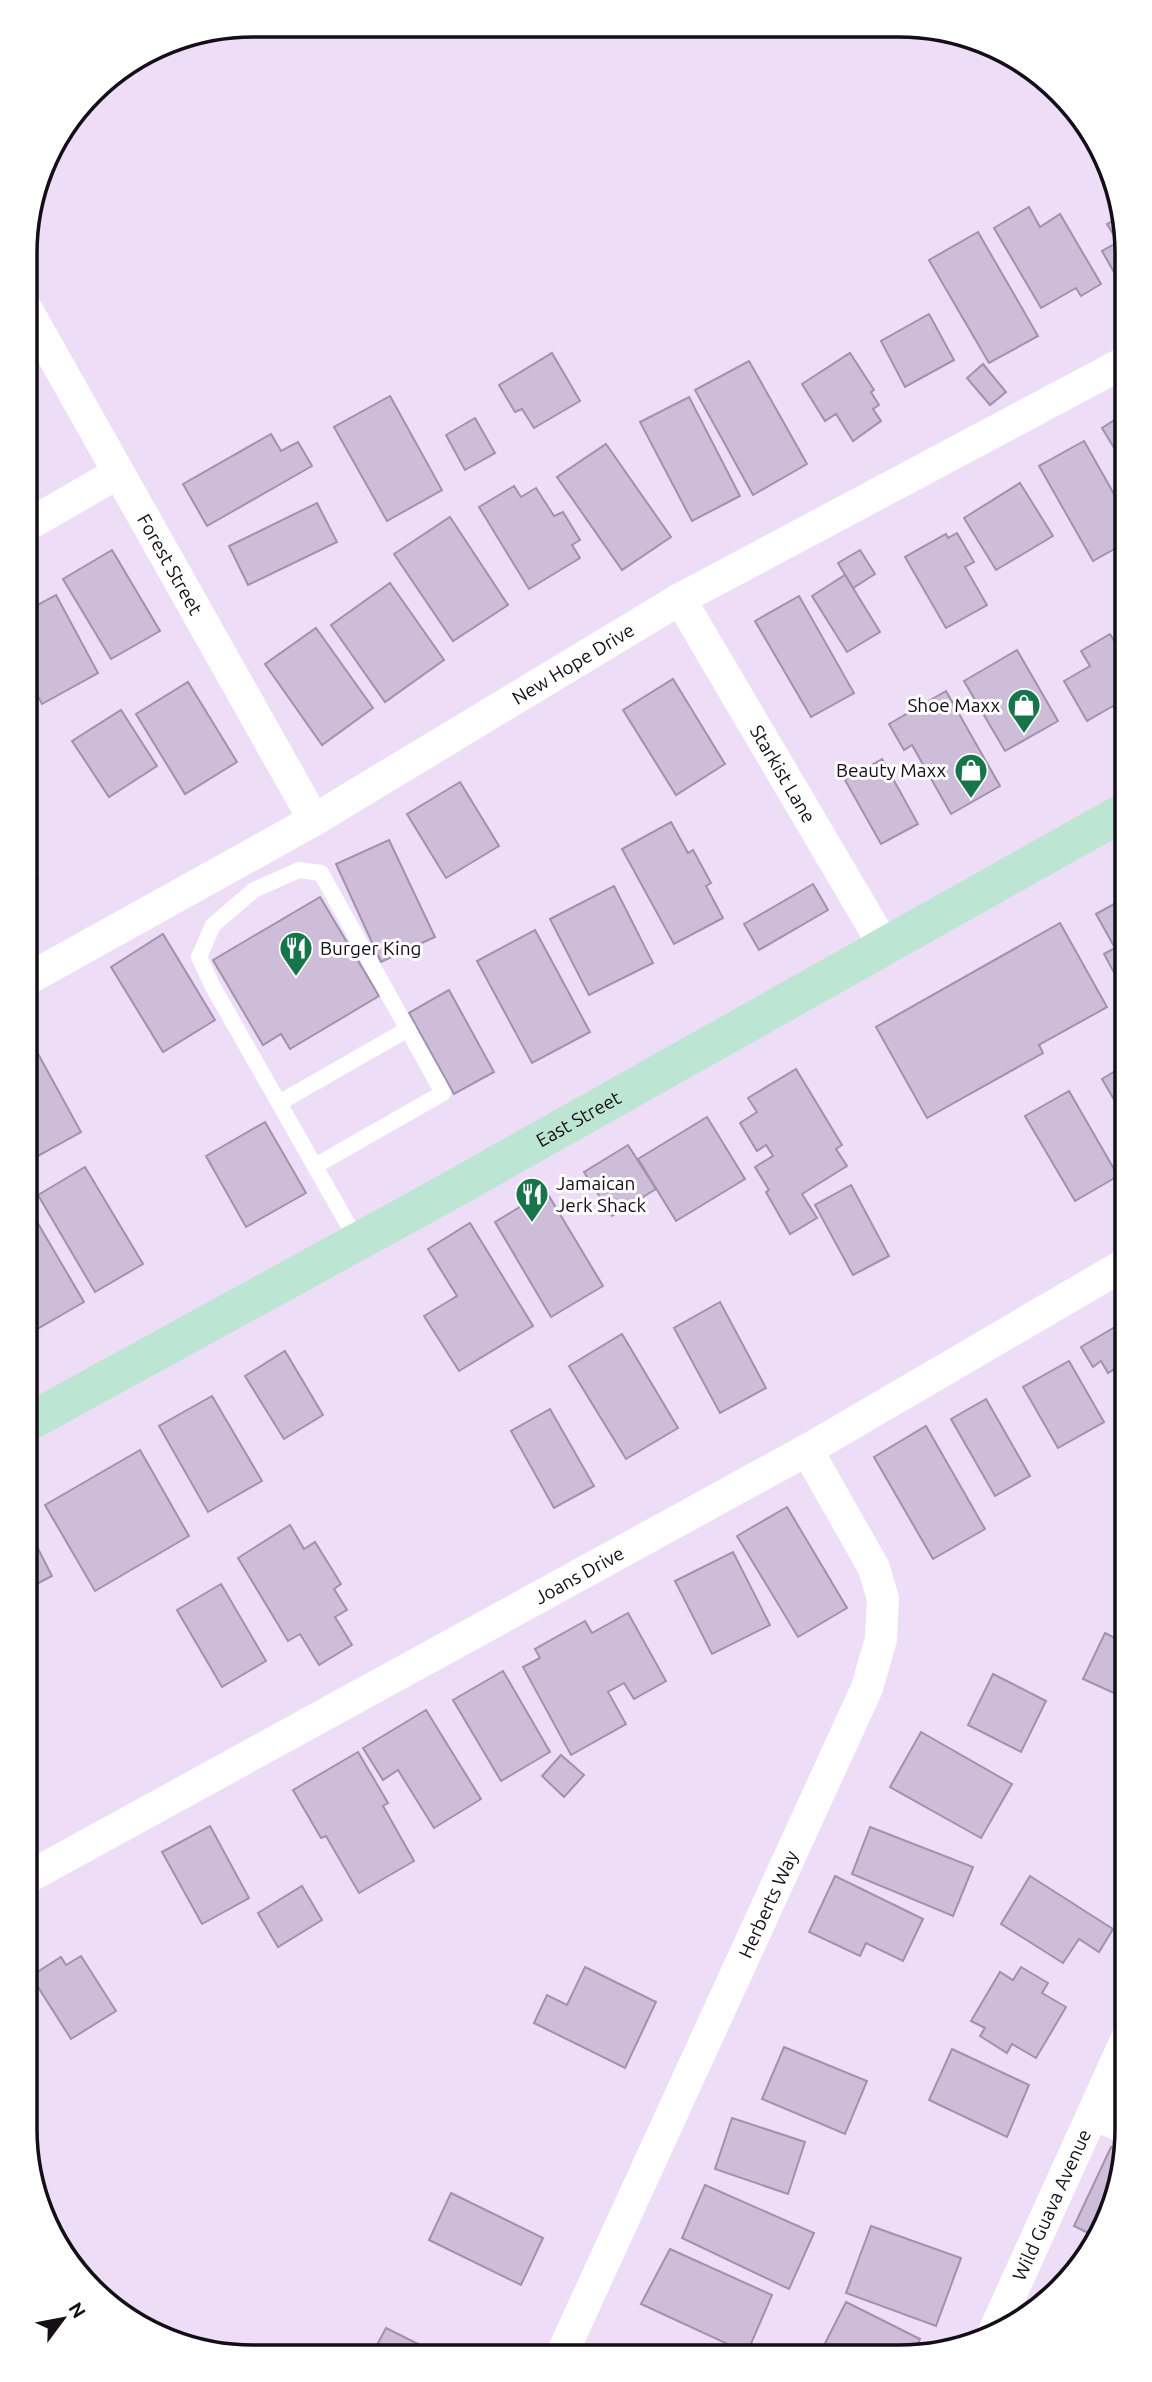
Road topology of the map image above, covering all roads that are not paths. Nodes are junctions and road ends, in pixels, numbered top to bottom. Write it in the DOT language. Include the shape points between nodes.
graph roads {
  1 [pos="37,328"];
  2 [pos="1115,368"];
  3 [pos="118,473"];
  4 [pos="37,520"];
  5 [pos="680,600"];
  6 [pos="1115,817"];
  7 [pos="314,820"];
  8 [pos="885,947"];
  9 [pos="37,974"];
  10 [pos="408,1029"];
  11 [pos="279,1103"];
  12 [pos="315,1166"];
  13 [pos="358,1242"];
  14 [pos="1115,1270"];
  15 [pos="37,1417"];
  16 [pos="807,1450"];
  17 [pos="37,1872"];
  18 [pos="1115,2066"];
  19 [pos="1094,2114"];
  20 [pos="1115,2124"];
  21 [pos="999,2321"];
  22 [pos="566,2345"];
  1 -- 3 [label="street, Forest Street"];
  2 -- 5 [label="street, New Hope Drive"];
  3 -- 4 [label="street"];
  3 -- 7 [label="street, Forest Street"];
  5 -- 7 [label="street, New Hope Drive"];
  5 -- 8 [label="street, Starkist Lane"];
  6 -- 8 [label="main road, East Street"];
  7 -- 9 [label="street, New Hope Drive"];
  8 -- 13 [label="main road, East Street"];
  10 -- 11 [label="lane"];
  10 -- 11 [label="lane" via="321,873 299,870 254,890 213,925 199,957"];
  10 -- 12 [label="lane" via="443,1093"];
  11 -- 12 [label="lane"];
  12 -- 13 [label="lane"];
  13 -- 15 [label="main road, East Street"];
  14 -- 16 [label="street, Joans Drive"];
  16 -- 17 [label="street, Joans Drive"];
  16 -- 22 [label="street, Herberts Way" via="874,1568 883,1599 881,1639 867,1688"];
  18 -- 19 [label="street, Wild Guava Avenue"];
  19 -- 20 [label="street"];
  19 -- 21 [label="street, Wild Guava Avenue"];
}
